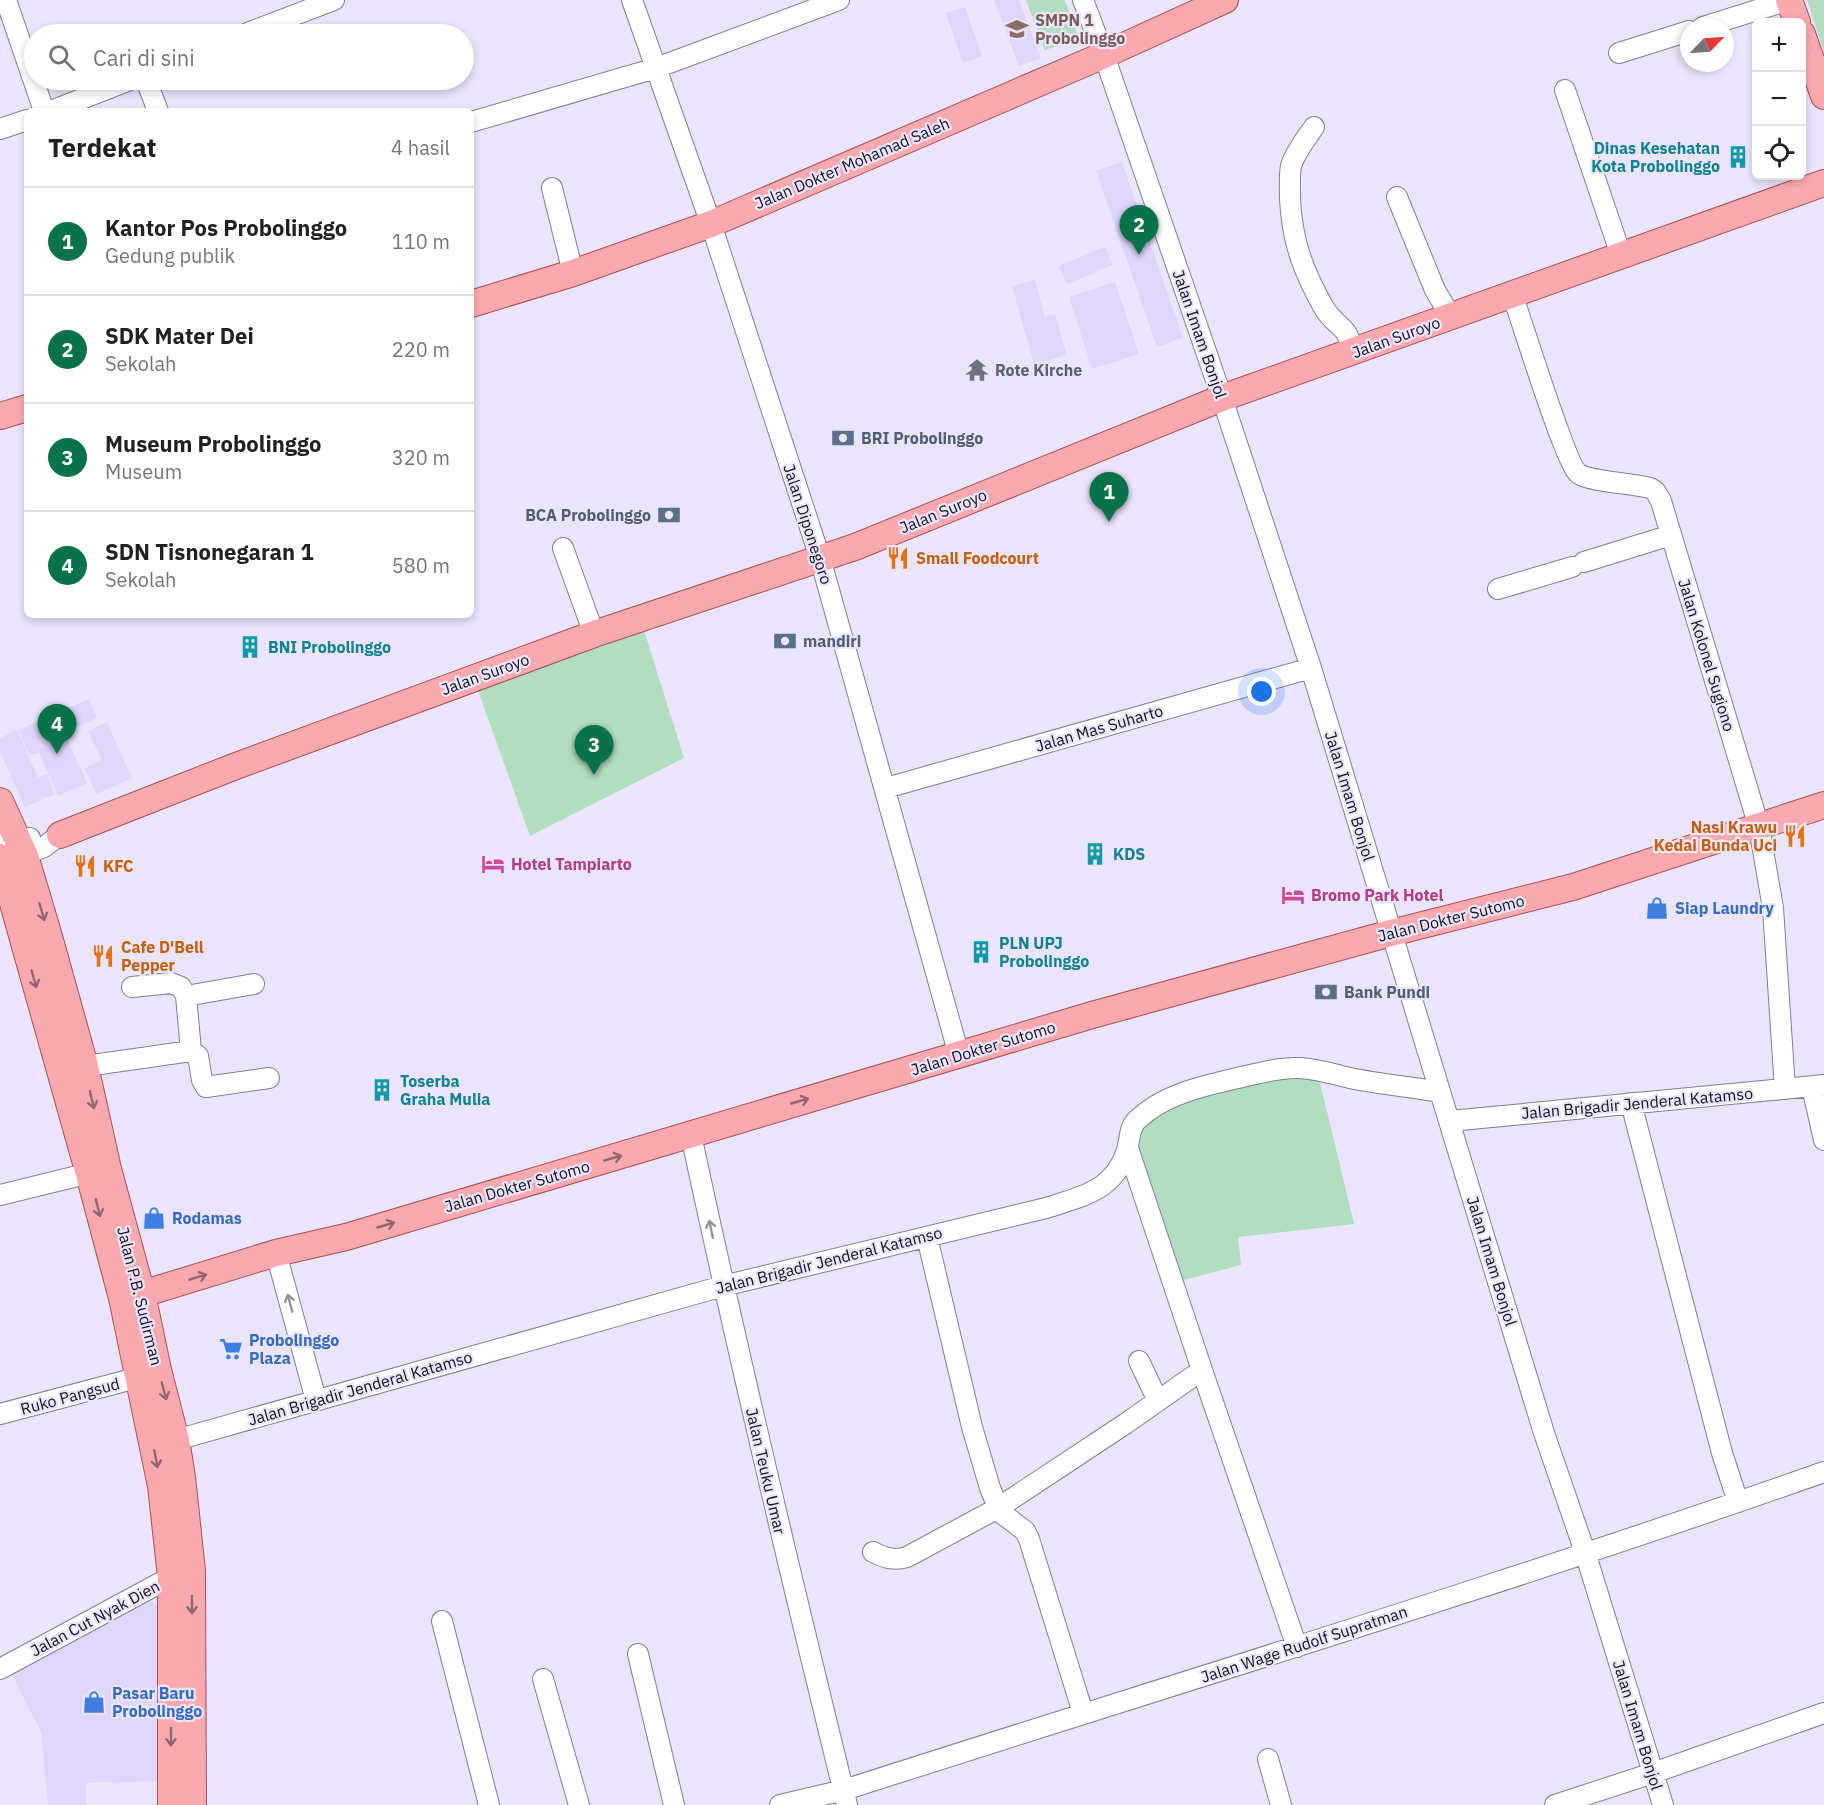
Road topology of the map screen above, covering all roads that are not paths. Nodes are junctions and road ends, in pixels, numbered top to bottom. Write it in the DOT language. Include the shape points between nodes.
graph roads {
  1 [pos="6,0"];
  2 [pos="334,0"];
  3 [pos="632,0"];
  4 [pos="839,0"];
  5 [pos="1083,0"];
  6 [pos="1225,0"];
  7 [pos="1789,0"];
  8 [pos="1732,18"];
  9 [pos="1796,18"];
  10 [pos="271,24"];
  11 [pos="1680,35"];
  12 [pos="1806,45"];
  13 [pos="24,53"];
  14 [pos="1619,54"];
  15 [pos="1104,55"];
  16 [pos="656,68"];
  17 [pos="37,90"];
  18 [pos="105,90"];
  19 [pos="150,90"];
  20 [pos="1565,90"];
  21 [pos="1824,96"];
  22 [pos="43,108"];
  23 [pos="59,108"];
  24 [pos="157,108"];
  25 [pos="24,121"];
  26 [pos="474,121"];
  27 [pos="1314,127"];
  28 [pos="0,129"];
  29 [pos="1824,183"];
  30 [pos="552,188"];
  31 [pos="1397,197"];
  32 [pos="711,224"];
  33 [pos="1621,255"];
  34 [pos="573,273"];
  35 [pos="1512,294"];
  36 [pos="474,303"];
  37 [pos="1451,316"];
  38 [pos="1353,353"];
  39 [pos="1222,398"];
  40 [pos="24,409"];
  41 [pos="0,416"];
  42 [pos="1671,535"];
  43 [pos="563,548"];
  44 [pos="820,558"];
  45 [pos="1498,589"];
  46 [pos="594,634"];
  47 [pos="1311,668"];
  48 [pos="886,788"];
  49 [pos="0,801"];
  50 [pos="1824,805"];
  51 [pos="1759,827"];
  52 [pos="60,836"];
  53 [pos="9,852"];
  54 [pos="1391,933"];
  55 [pos="254,984"];
  56 [pos="132,987"];
  57 [pos="186,996"];
  58 [pos="191,1051"];
  59 [pos="959,1055"];
  60 [pos="85,1066"];
  61 [pos="60,1070"];
  62 [pos="269,1078"];
  63 [pos="1818,1086"];
  64 [pos="1785,1089"];
  65 [pos="1440,1092"];
  66 [pos="1630,1103"];
  67 [pos="1449,1121"];
  68 [pos="691,1135"];
  69 [pos="1824,1140"];
  70 [pos="1129,1159"];
  71 [pos="99,1171"];
  72 [pos="0,1195"];
  73 [pos="927,1237"];
  74 [pos="276,1252"];
  75 [pos="723,1286"];
  76 [pos="142,1294"];
  77 [pos="1139,1361"];
  78 [pos="140,1377"];
  79 [pos="1204,1377"];
  80 [pos="316,1400"];
  81 [pos="1158,1401"];
  82 [pos="0,1414"];
  83 [pos="176,1440"];
  84 [pos="1824,1472"];
  85 [pos="1738,1502"];
  86 [pos="1001,1512"];
  87 [pos="873,1552"];
  88 [pos="1585,1552"];
  89 [pos="182,1574"];
  90 [pos="442,1621"];
  91 [pos="1297,1647"];
  92 [pos="638,1654"];
  93 [pos="0,1669"];
  94 [pos="543,1679"];
  95 [pos="1083,1713"];
  96 [pos="1824,1713"];
  97 [pos="1268,1759"];
  98 [pos="1653,1773"];
  99 [pos="845,1798"];
  100 [pos="171,1805"];
  101 [pos="193,1805"];
  102 [pos="489,1805"];
  103 [pos="579,1805"];
  104 [pos="674,1805"];
  105 [pos="780,1805"];
  106 [pos="1281,1805"];
  107 [pos="1555,1805"];
  108 [pos="1663,1805"];
  1 -- 13 [label="street"];
  2 -- 10 [label="street"];
  3 -- 16 [label="street, Jalan Diponegoro"];
  4 -- 16 [label="street"];
  5 -- 15 [label="street, Jalan Imam Bonjol"];
  6 -- 15 [label="main road, Jalan Dokter Mohamad Saleh"];
  7 -- 8 [label="street"];
  7 -- 9 [label="main road"];
  11 -- 14 [label="street"];
  12 -- 21 [label="main road"];
  15 -- 32 [label="main road, Jalan Dokter Mohamad Saleh"];
  15 -- 39 [label="street, Jalan Imam Bonjol"];
  16 -- 26 [label="street"];
  16 -- 32 [label="street, Jalan Diponegoro"];
  17 -- 22 [label="street"];
  18 -- 23 [label="street"];
  19 -- 24 [label="street"];
  20 -- 33 [label="street"];
  25 -- 28 [label="street"];
  27 -- 38 [label="street" via="1292,165 1292,226 1311,285 1332,321 1348,336"];
  29 -- 33 [label="main road, Jalan Suroyo"];
  30 -- 34 [label="street"];
  31 -- 37 [label="street" via="1435,290"];
  32 -- 34 [label="main road, Jalan Dokter Mohamad Saleh"];
  32 -- 44 [label="street, Jalan Diponegoro"];
  33 -- 35 [label="main road, Jalan Suroyo"];
  34 -- 36 [label="main road, Jalan Dokter Mohamad Saleh"];
  35 -- 37 [label="main road, Jalan Suroyo"];
  35 -- 42 [label="street, Jalan Kolonel Sugiono" via="1575,471 1585,477 1655,491"];
  37 -- 38 [label="main road, Jalan Suroyo"];
  38 -- 39 [label="main road, Jalan Suroyo"];
  39 -- 44 [label="main road, Jalan Suroyo"];
  39 -- 47 [label="street, Jalan Imam Bonjol"];
  40 -- 41 [label="main road"];
  42 -- 45 [label="street"];
  42 -- 51 [label="street, Jalan Kolonel Sugiono"];
  43 -- 46 [label="street"];
  44 -- 46 [label="main road, Jalan Suroyo"];
  44 -- 48 [label="street, Jalan Diponegoro"];
  46 -- 52 [label="main road, Jalan Suroyo" via="236,766"];
  47 -- 48 [label="street, Jalan Mas Suharto"];
  47 -- 54 [label="street, Jalan Imam Bonjol"];
  48 -- 59 [label="street, Jalan Diponegoro"];
  49 -- 53 [label="main road, Jalan P.B. Sudirman"];
  50 -- 51 [label="main road, Jalan Dokter Sutomo"];
  51 -- 54 [label="main road, Jalan Dokter Sutomo" via="1573,887"];
  51 -- 64 [label="street, Jalan Kolonel Sugiono" via="1773,908"];
  52 -- 53 [label="street, Jalan Suroyo"];
  53 -- 60 [label="main road, Jalan P.B. Sudirman, one-way"];
  53 -- 61 [label="main road, Jalan P.B. Sudirman, one-way"];
  54 -- 59 [label="main road, Jalan Dokter Sutomo"];
  54 -- 65 [label="street, Jalan Imam Bonjol"];
  55 -- 57 [label="street"];
  56 -- 57 [label="street" via="171,983 181,987"];
  57 -- 58 [label="street"];
  58 -- 60 [label="street"];
  58 -- 62 [label="street" via="198,1056 206,1087"];
  68 -- 59 [label="main road, Jalan Dokter Sutomo, one-way"];
  60 -- 61 [label="street"];
  60 -- 71 [label="main road, Jalan P.B. Sudirman, one-way"];
  61 -- 71 [label="main road, Jalan P.B. Sudirman"];
  63 -- 64 [label="street, Jalan Brigadir Jenderal Katamso"];
  63 -- 69 [label="street"];
  64 -- 66 [label="street, Jalan Brigadir Jenderal Katamso"];
  65 -- 67 [label="street, Jalan Imam Bonjol"];
  65 -- 70 [label="street, Jalan Brigadir Jenderal Katamso" via="1318,1069 1284,1068 1205,1086 1163,1102 1134,1122"];
  66 -- 67 [label="street, Jalan Brigadir Jenderal Katamso"];
  66 -- 85 [label="street"];
  67 -- 88 [label="street, Jalan Imam Bonjol" via="1544,1433"];
  74 -- 68 [label="main road, Jalan Dokter Sutomo, one-way" via="346,1237"];
  75 -- 68 [label="street, Jalan Teuku Umar, one-way"];
  70 -- 73 [label="street, Jalan Brigadir Jenderal Katamso" via="1108,1182 1090,1193 1046,1208"];
  70 -- 79 [label="street"];
  71 -- 72 [label="street"];
  71 -- 76 [label="main road, Jalan P.B. Sudirman"];
  71 -- 78 [label="main road, Jalan P.B. Sudirman, one-way"];
  73 -- 75 [label="street, Jalan Brigadir Jenderal Katamso"];
  73 -- 86 [label="street" via="972,1427"];
  76 -- 74 [label="main road, Jalan Dokter Sutomo, one-way"];
  80 -- 74 [label="street, one-way"];
  75 -- 80 [label="street, Jalan Brigadir Jenderal Katamso"];
  75 -- 99 [label="street, Jalan Teuku Umar"];
  76 -- 83 [label="main road, Jalan P.B. Sudirman, one-way"];
  77 -- 81 [label="street"];
  78 -- 82 [label="street, Ruko Pangsud"];
  78 -- 89 [label="main road, Jalan P.B. Sudirman, one-way"];
  79 -- 81 [label="street"];
  79 -- 91 [label="street"];
  80 -- 83 [label="street, Jalan Brigadir Jenderal Katamso"];
  81 -- 86 [label="street"];
  83 -- 89 [label="main road, Jalan P.B. Sudirman" via="183,1476"];
  84 -- 85 [label="street, Jalan Wage Rudolf Supratman"];
  85 -- 88 [label="street, Jalan Wage Rudolf Supratman"];
  86 -- 87 [label="street" via="907,1557 888,1559"];
  86 -- 95 [label="street" via="1029,1539"];
  88 -- 91 [label="street, Jalan Wage Rudolf Supratman"];
  88 -- 98 [label="street, Jalan Imam Bonjol"];
  89 -- 93 [label="street, Jalan Cut Nyak Dien"];
  89 -- 100 [label="main road, Jalan P.B. Sudirman, one-way"];
  89 -- 101 [label="main road, Jalan P.B. Sudirman, one-way"];
  90 -- 102 [label="street"];
  91 -- 95 [label="street, Jalan Wage Rudolf Supratman"];
  92 -- 104 [label="street"];
  94 -- 103 [label="street"];
  95 -- 99 [label="street, Jalan Wage Rudolf Supratman"];
  96 -- 98 [label="street"];
  97 -- 106 [label="street"];
  98 -- 107 [label="street"];
  98 -- 108 [label="street, Jalan Imam Bonjol"];
  99 -- 105 [label="street, Jalan Wage Rudolf Supratman"];
}
